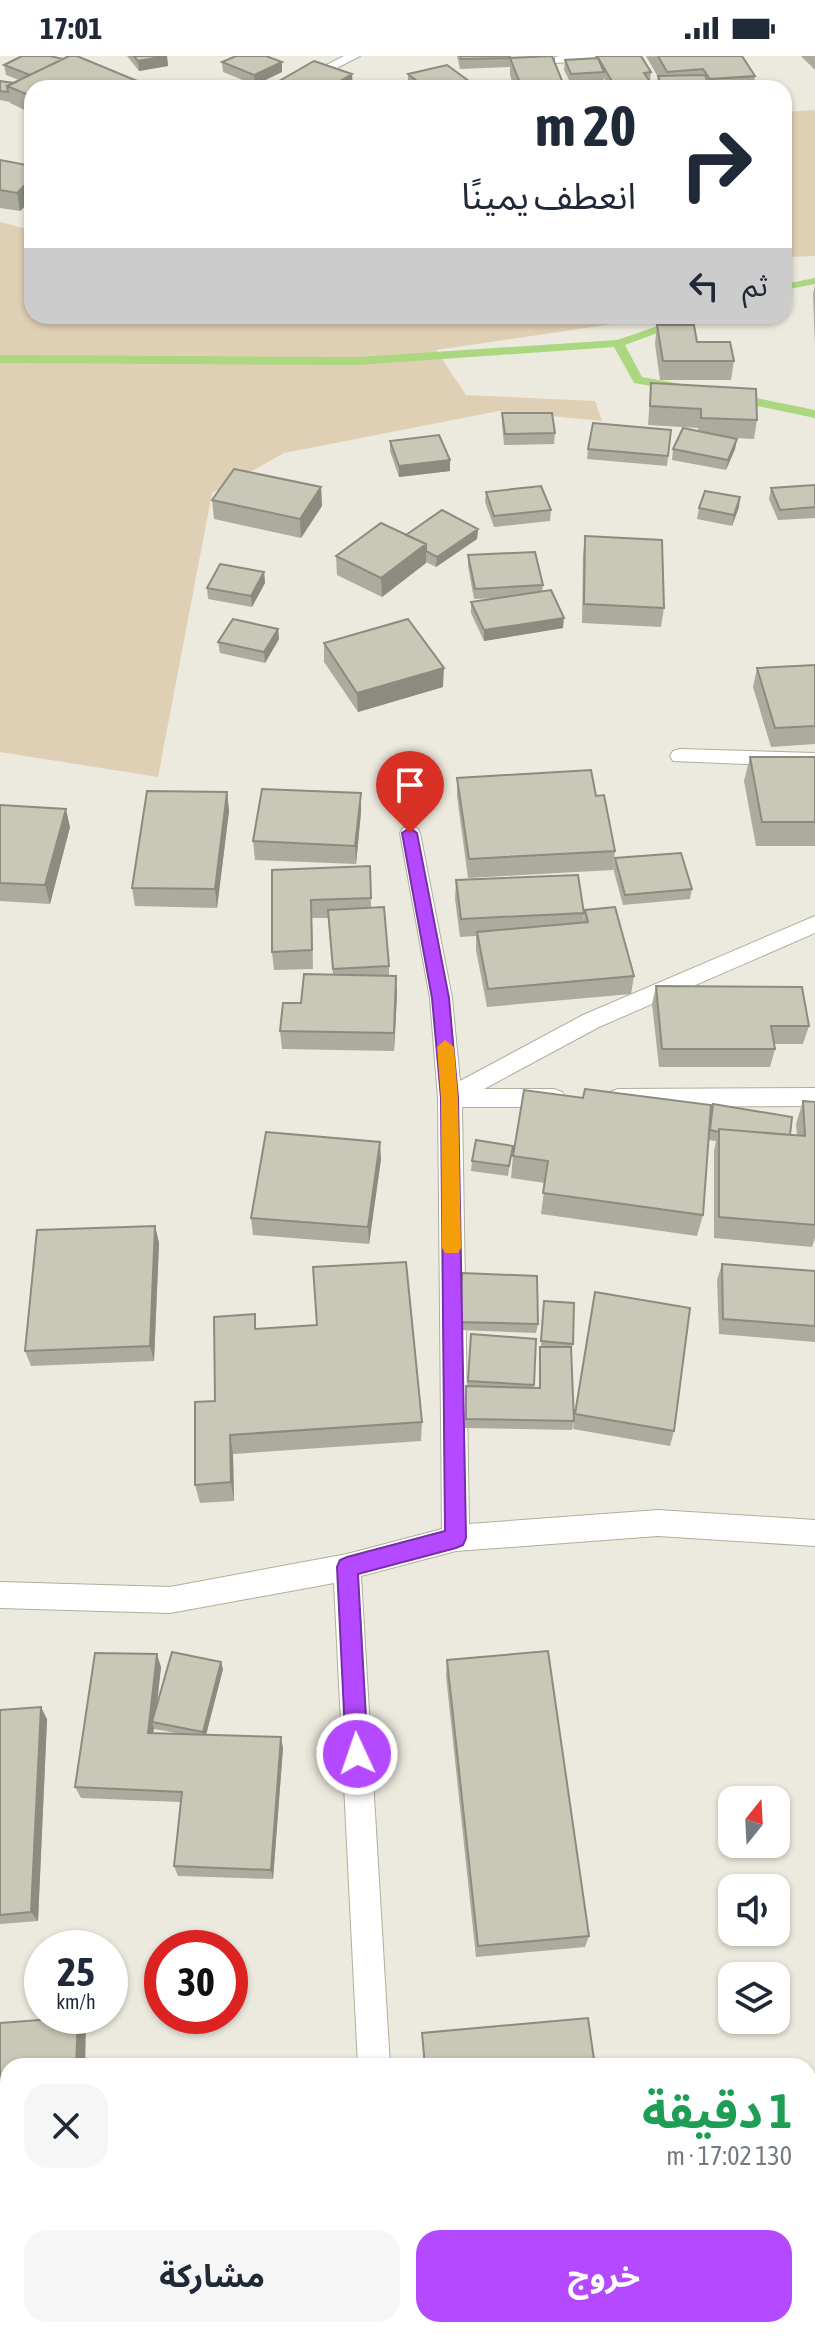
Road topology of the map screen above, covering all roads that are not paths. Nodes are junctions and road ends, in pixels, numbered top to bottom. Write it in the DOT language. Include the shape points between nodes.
graph roads {
  1 [pos="354,56"];
  2 [pos="606,56"];
  3 [pos="560,60"];
  4 [pos="304,80"];
  5 [pos="680,756"];
  6 [pos="815,760"];
  7 [pos="410,833"];
  8 [pos="815,924"];
  9 [pos="815,1097"];
  10 [pos="450,1098"];
  11 [pos="815,1533"];
  12 [pos="456,1538"];
  13 [pos="347,1567"];
  14 [pos="0,1595"];
  15 [pos="374,2058"];
  1 -- 4 [label="street"];
  2 -- 3 [label="street"];
  5 -- 6 [label="street"];
  7 -- 10 [label="street" via="441,998"];
  8 -- 10 [label="street" via="529,1050"];
  9 -- 10 [label="street"];
  10 -- 12 [label="street"];
  11 -- 12 [label="street" via="658,1523"];
  12 -- 13 [label="street"];
  13 -- 14 [label="street" via="170,1600"];
  13 -- 15 [label="street"];
}
